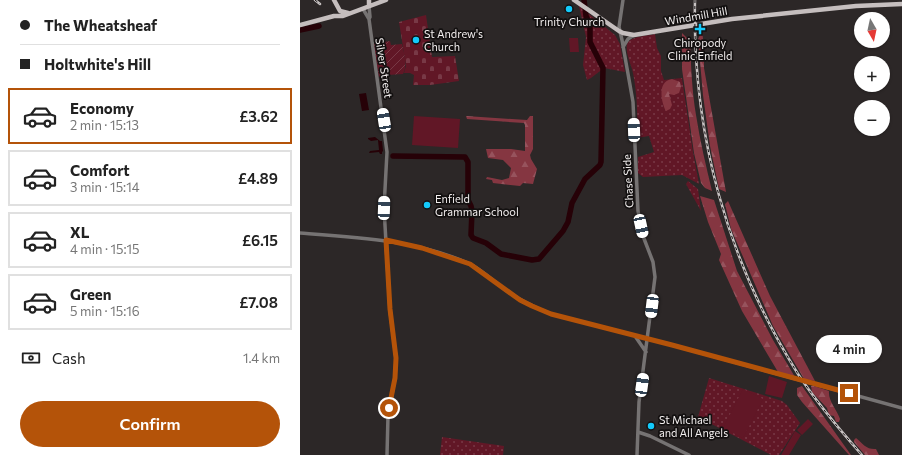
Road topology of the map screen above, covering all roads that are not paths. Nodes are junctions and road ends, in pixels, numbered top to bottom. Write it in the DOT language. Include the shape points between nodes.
graph roads {
  1 [pos="334,0"];
  2 [pos="369,0"];
  3 [pos="386,0"];
  4 [pos="574,0"];
  5 [pos="623,0"];
  6 [pos="902,4"];
  7 [pos="369,6"];
  8 [pos="364,9"];
  9 [pos="340,11"];
  10 [pos="346,13"];
  11 [pos="334,16"];
  12 [pos="368,19"];
  13 [pos="300,25"];
  14 [pos="619,31"];
  15 [pos="634,35"];
  16 [pos="623,47"];
  17 [pos="300,233"];
  18 [pos="386,240"];
  19 [pos="635,336"];
  20 [pos="648,339"];
  21 [pos="646,352"];
  22 [pos="902,408"];
  23 [pos="638,432"];
  24 [pos="387,455"];
  25 [pos="637,455"];
  26 [pos="689,455"];
  1 -- 9 [label="main road"];
  2 -- 7 [label="main road"];
  3 -- 7 [label="main road"];
  4 -- 14 [label="main road, Windmill Hill"];
  5 -- 14 [label="street"];
  6 -- 15 [label="main road, Windmill Hill" via="856,6 732,19"];
  7 -- 8 [label="main road"];
  7 -- 12 [label="street, Silver Street"];
  8 -- 10 [label="main road"];
  8 -- 12 [label="street, Silver Street"];
  9 -- 10 [label="main road"];
  9 -- 11 [label="main road"];
  10 -- 11 [label="main road"];
  11 -- 13 [label="main road"];
  12 -- 18 [label="street, Silver Street" via="388,157 384,208"];
  14 -- 15 [label="main road, Windmill Hill"];
  14 -- 16 [label="street, Chase Side"];
  15 -- 16 [label="street"];
  16 -- 20 [label="street, Chase Side" via="633,102 638,210 655,274"];
  17 -- 18 [label="street"];
  18 -- 19 [label="street" via="422,248 470,264 520,300 551,314"];
  18 -- 24 [label="street, Silver Street" via="396,358 388,418"];
  19 -- 20 [label="street"];
  19 -- 21 [label="street"];
  20 -- 21 [label="street, Chase Side"];
  20 -- 22 [label="street"];
  21 -- 23 [label="street, Chase Side"];
  23 -- 25 [label="street, Chase Side"];
  23 -- 26 [label="street"];
}
